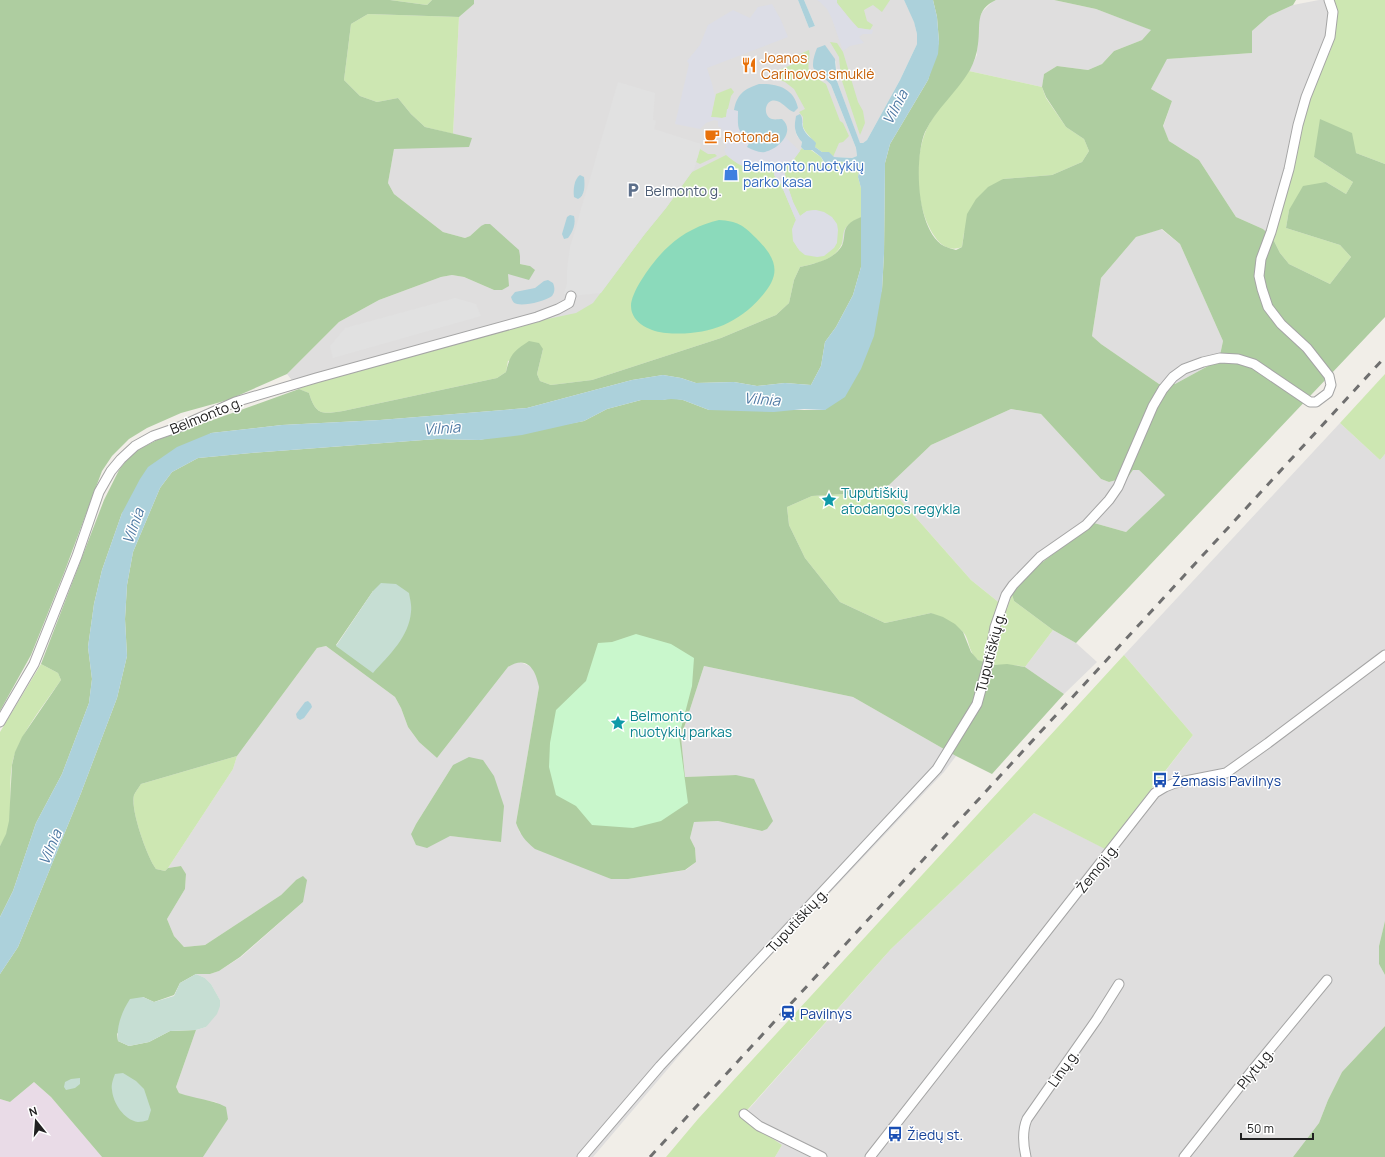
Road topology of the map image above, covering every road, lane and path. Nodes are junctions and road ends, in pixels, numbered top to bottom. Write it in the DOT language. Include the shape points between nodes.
graph roads {
  1 [pos="1329,0"];
  2 [pos="571,296"];
  3 [pos="1385,655"];
  4 [pos="0,722"];
  5 [pos="1327,980"];
  6 [pos="1119,984"];
  7 [pos="744,1114"];
  8 [pos="582,1157"];
  9 [pos="822,1157"];
  10 [pos="870,1157"];
  11 [pos="1026,1157"];
  12 [pos="1184,1157"];
  1 -- 8 [label="street, Tuputiškių g." via="1333,12 1330,37 1306,97 1289,169 1261,259 1259,276 1268,307 1281,324 1307,348 1329,376 1331,385 1328,393 1316,402 1310,402 1254,364 1220,358 1184,369 1173,377 1152,406 1118,487 1110,500 1086,525 1040,557 1006,595 995,627 977,704 937,769 660,1066"];
  2 -- 4 [label="street, Belmonto g." via="569,303 537,317 235,402 135,446 111,471 99,492 78,556 34,664"];
  3 -- 10 [label="street, Žemoji g." via="1226,773 1175,783 1155,793"];
  5 -- 12 [label="street, Plytų g."];
  6 -- 11 [label="street, Linų g." via="1027,1119 1023,1136"];
  7 -- 9 [label="street" via="759,1126"];
}
